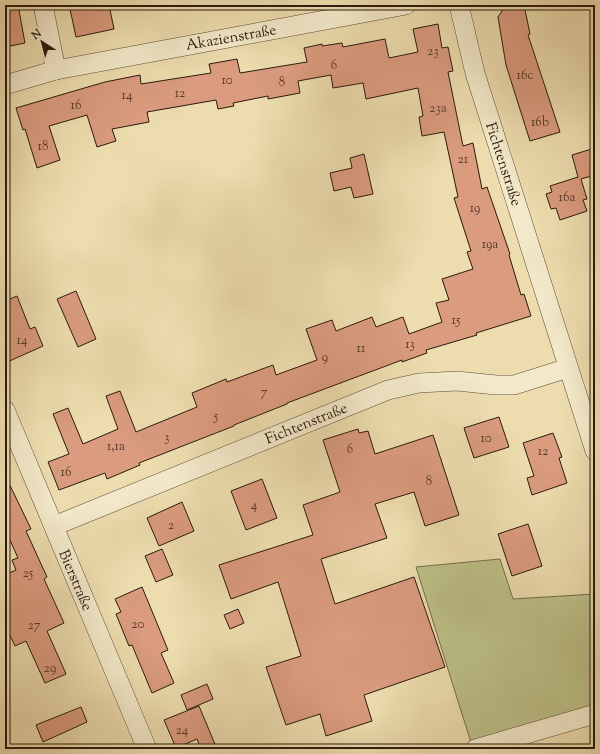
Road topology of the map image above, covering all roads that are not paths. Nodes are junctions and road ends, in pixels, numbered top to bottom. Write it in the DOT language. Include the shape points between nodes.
graph roads {
  1 [pos="43,5"];
  2 [pos="406,5"];
  3 [pos="459,5"];
  4 [pos="56,70"];
  5 [pos="5,85"];
  6 [pos="568,368"];
  7 [pos="5,410"];
  8 [pos="595,451"];
  9 [pos="54,526"];
  10 [pos="595,714"];
  11 [pos="147,749"];
  12 [pos="475,749"];
  1 -- 4 [label="street"];
  2 -- 4 [label="street, Akazienstraße"];
  3 -- 6 [label="street, Fichtenstraße" via="475,73"];
  4 -- 5 [label="street, Akazienstraße"];
  6 -- 8 [label="street, Fichtenstraße"];
  6 -- 9 [label="street, Fichtenstraße" via="514,385 457,381 419,383 388,390"];
  7 -- 9 [label="street, Bierstraße"];
  9 -- 11 [label="street, Bierstraße"];
  10 -- 12 [label="street"];
}
